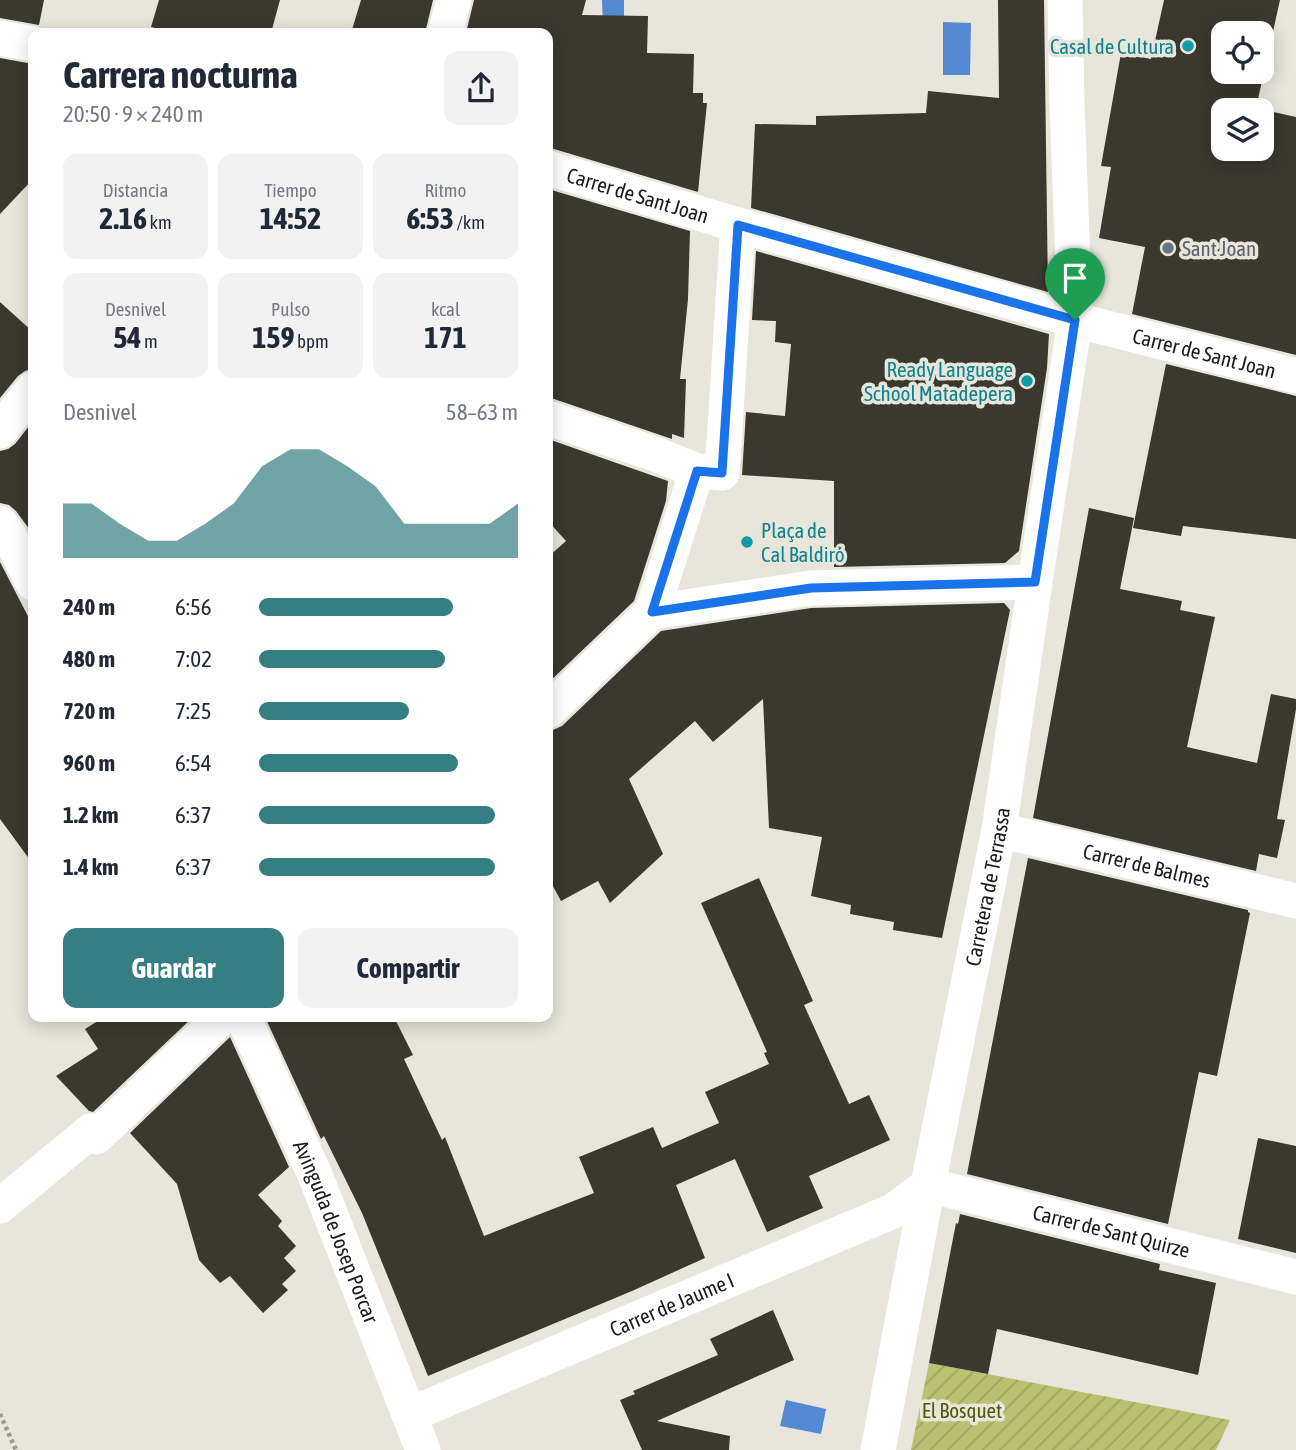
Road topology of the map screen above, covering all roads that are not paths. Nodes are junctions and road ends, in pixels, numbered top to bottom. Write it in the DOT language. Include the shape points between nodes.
graph roads {
  1 [pos="454,0"];
  2 [pos="1065,0"];
  3 [pos="446,28"];
  4 [pos="0,38"];
  5 [pos="28,43"];
  6 [pos="553,170"];
  7 [pos="738,225"];
  8 [pos="1075,320"];
  9 [pos="1296,376"];
  10 [pos="28,395"];
  11 [pos="553,420"];
  12 [pos="0,431"];
  13 [pos="709,472"];
  14 [pos="0,523"];
  15 [pos="28,573"];
  16 [pos="1035,582"];
  17 [pos="652,612"];
  18 [pos="553,705"];
  19 [pos="999,830"];
  20 [pos="1296,901"];
  21 [pos="217,1022"];
  22 [pos="245,1022"];
  23 [pos="928,1185"];
  24 [pos="0,1206"];
  25 [pos="1296,1277"];
  26 [pos="410,1415"];
  27 [pos="423,1450"];
  28 [pos="878,1450"];
  1 -- 3 [label="street"];
  2 -- 8 [label="street, Carretera de Terrassa"];
  4 -- 5 [label="street"];
  6 -- 7 [label="street, Carrer de Sant Joan"];
  7 -- 8 [label="street, Carrer de Sant Joan"];
  7 -- 13 [label="street"];
  8 -- 9 [label="street, Carrer de Sant Joan"];
  8 -- 16 [label="street, Carretera de Terrassa"];
  10 -- 12 [label="street"];
  11 -- 13 [label="street"];
  13 -- 17 [label="street"];
  14 -- 15 [label="street"];
  16 -- 17 [label="street" via="811,588"];
  16 -- 19 [label="street, Carretera de Terrassa"];
  17 -- 18 [label="street"];
  19 -- 20 [label="street, Carrer de Balmes"];
  19 -- 23 [label="street, Carretera de Terrassa"];
  21 -- 24 [label="street" via="96,1137 91,1130"];
  22 -- 26 [label="street, Avinguda de Josep Porcar" via="315,1175"];
  23 -- 25 [label="street, Carrer de Sant Quirze"];
  23 -- 26 [label="street, Carrer de Jaume I" via="894,1211"];
  23 -- 28 [label="street, Carretera de Terrassa"];
  26 -- 27 [label="street, Avinguda de Josep Porcar"];
}
